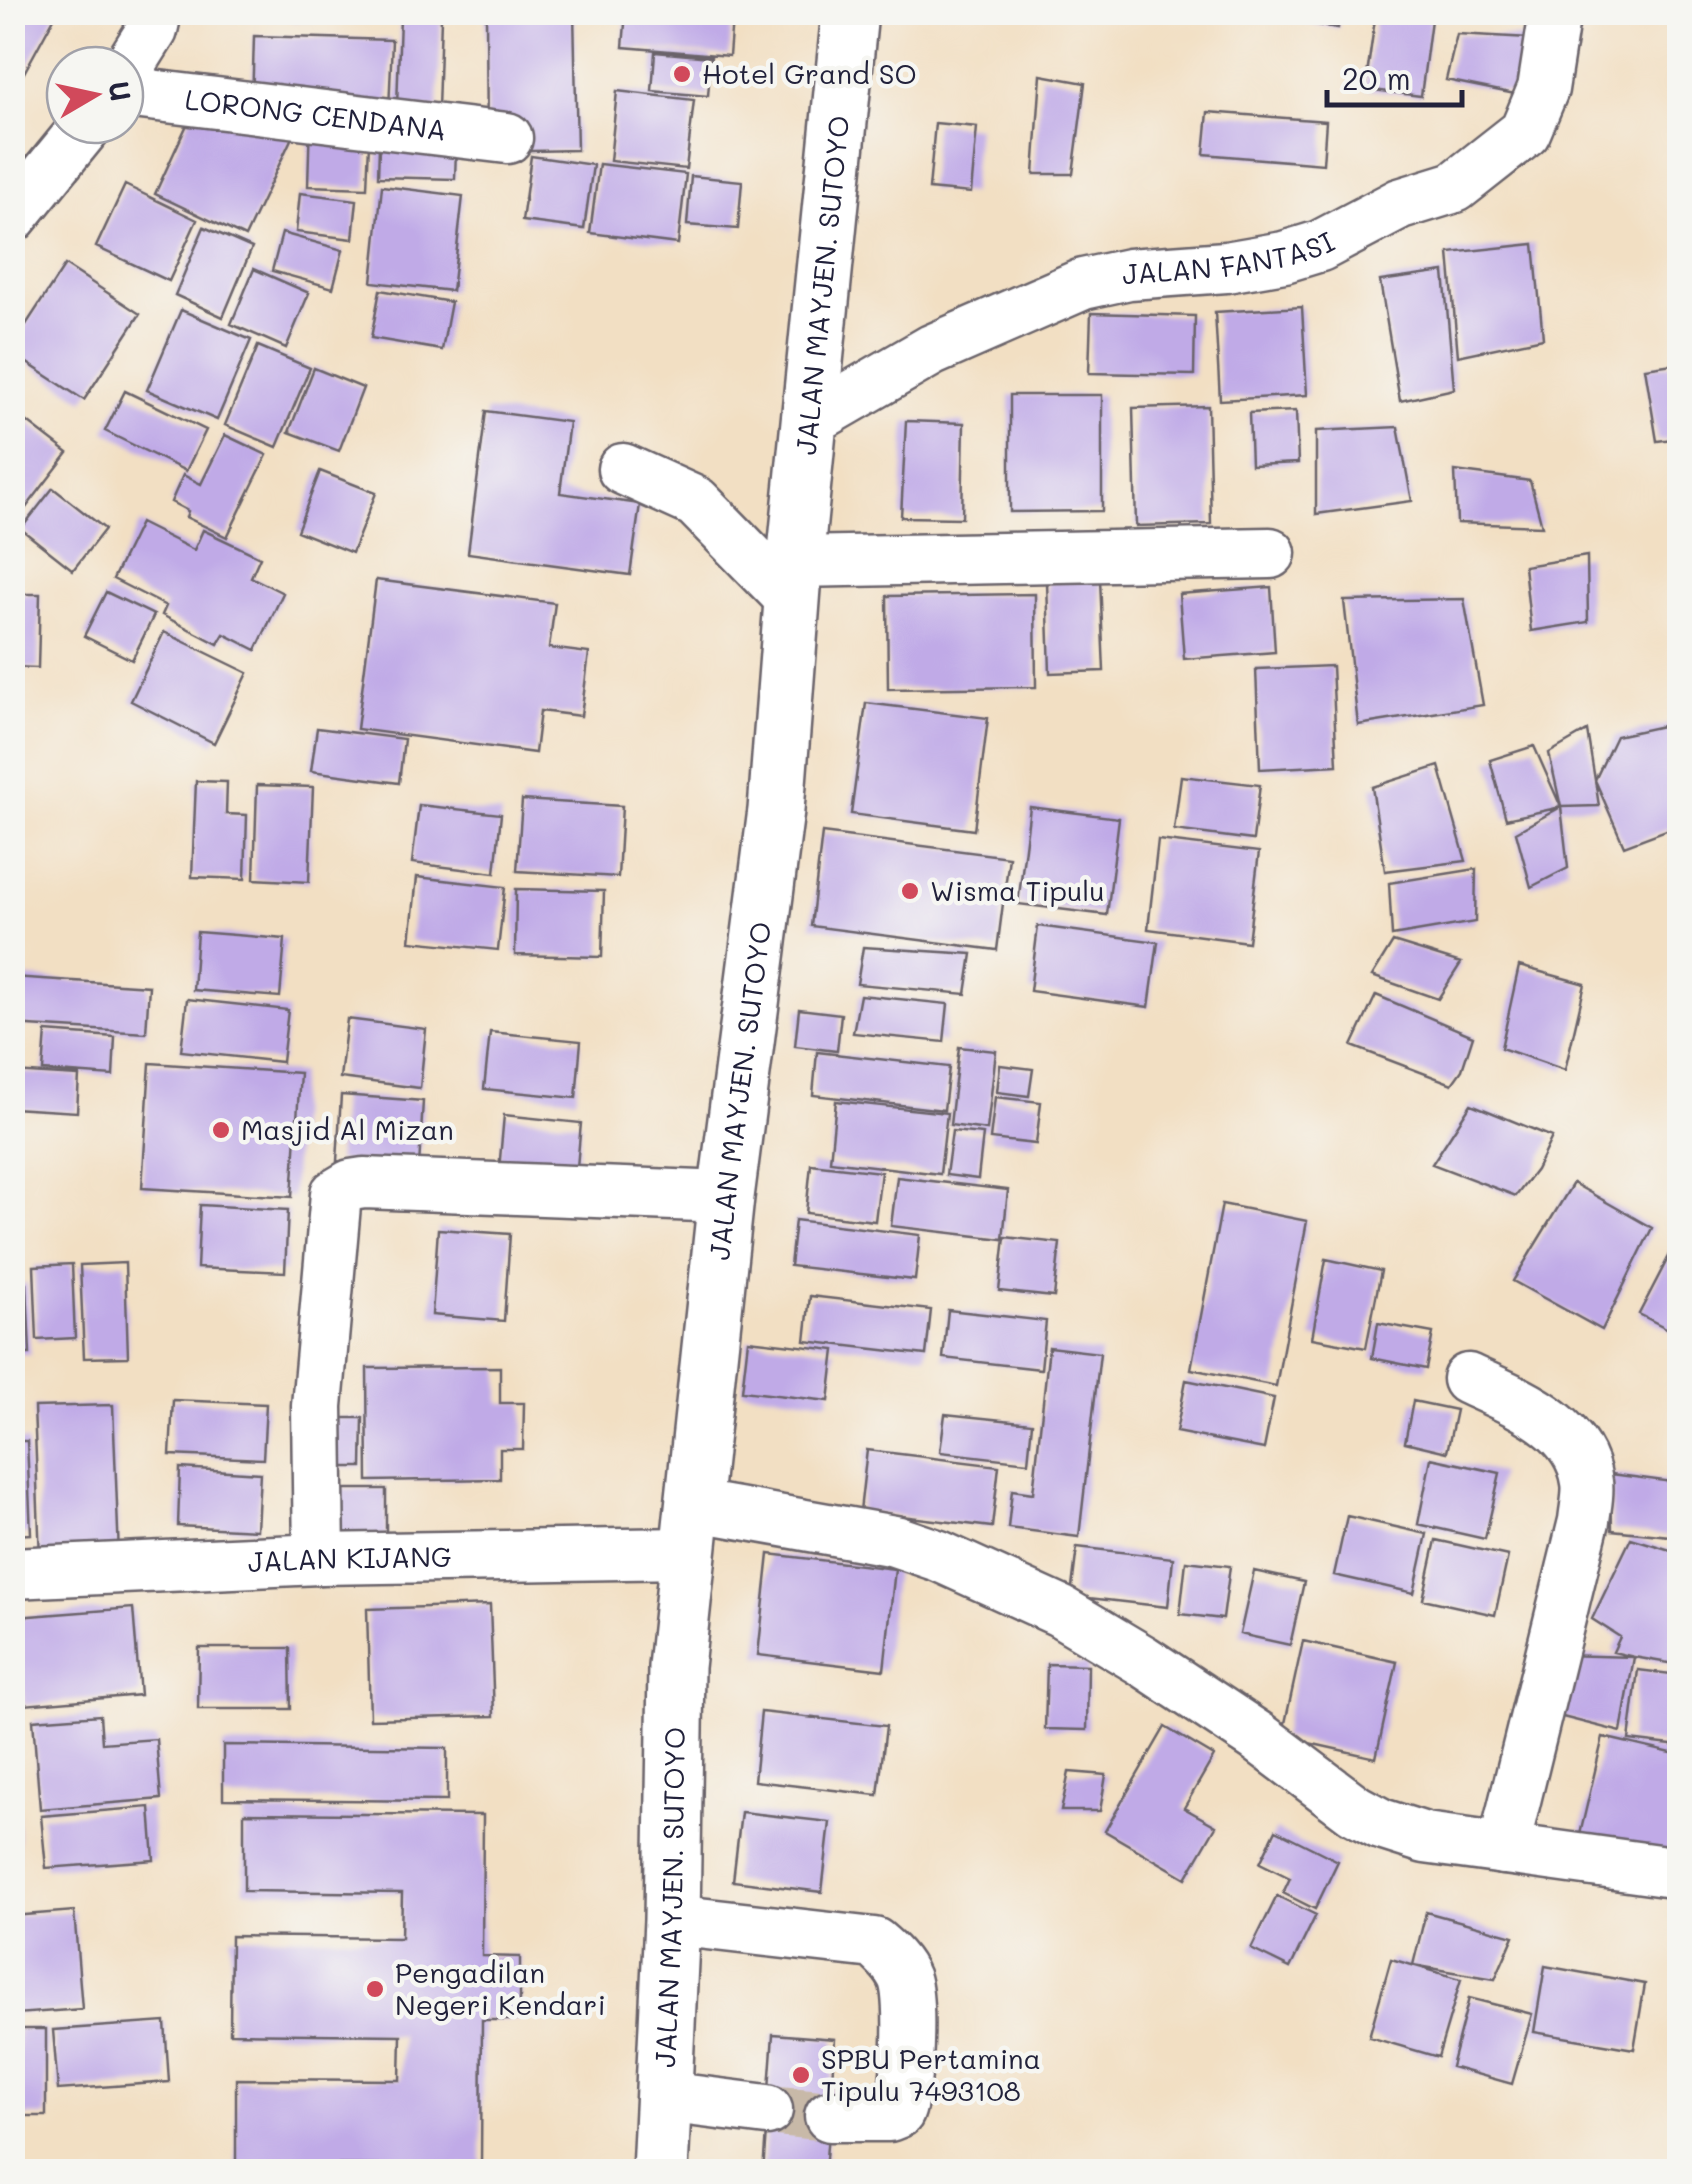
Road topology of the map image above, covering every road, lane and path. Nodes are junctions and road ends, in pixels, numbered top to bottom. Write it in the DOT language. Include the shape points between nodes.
graph roads {
  1 [pos="156,12"];
  2 [pos="850,12"];
  3 [pos="1555,12"];
  4 [pos="143,45"];
  5 [pos="145,94"];
  6 [pos="507,138"];
  7 [pos="70,145"];
  8 [pos="12,217"];
  9 [pos="811,420"];
  10 [pos="622,470"];
  11 [pos="1270,552"];
  12 [pos="794,581"];
  13 [pos="726,1197"];
  14 [pos="1468,1379"];
  15 [pos="689,1529"];
  16 [pos="319,1559"];
  17 [pos="12,1573"];
  18 [pos="1503,1848"];
  19 [pos="1680,1873"];
  20 [pos="672,1920"];
  21 [pos="664,2097"];
  22 [pos="767,2110"];
  23 [pos="830,2116"];
  24 [pos="660,2172"];
  1 -- 4 [label="street"];
  2 -- 9 [label="highway, JALAN MAYJEN. SUTOYO"];
  3 -- 9 [label="street, JALAN FANTASI" via="1543,90 1525,132 1455,187 1400,204 1284,258 1083,284 932,350"];
  5 -- 6 [label="street, LORONG CENDANA"];
  7 -- 8 [label="street"];
  9 -- 12 [label="highway, JALAN MAYJEN. SUTOYO"];
  10 -- 12 [label="street" via="696,502"];
  11 -- 12 [label="street"];
  12 -- 13 [label="highway, JALAN MAYJEN. SUTOYO" via="776,810"];
  13 -- 15 [label="highway, JALAN MAYJEN. SUTOYO"];
  13 -- 16 [label="street" via="364,1183 336,1194 317,1406"];
  14 -- 18 [label="street" via="1555,1426 1588,1484"];
  15 -- 16 [label="street, JALAN KIJANG"];
  15 -- 18 [label="street, JALAN KIJANG" via="895,1541 922,1549 1060,1612 1142,1660 1381,1824 1425,1838"];
  15 -- 20 [label="highway, JALAN MAYJEN. SUTOYO" via="676,1667"];
  16 -- 17 [label="street, JALAN KIJANG"];
  18 -- 19 [label="street, JALAN KIJANG"];
  20 -- 21 [label="highway, JALAN MAYJEN. SUTOYO"];
  20 -- 23 [label="street" via="874,1943 896,1964 909,2006 899,2112"];
  21 -- 22 [label="street"];
  21 -- 24 [label="highway, JALAN MAYJEN. SUTOYO"];
}
